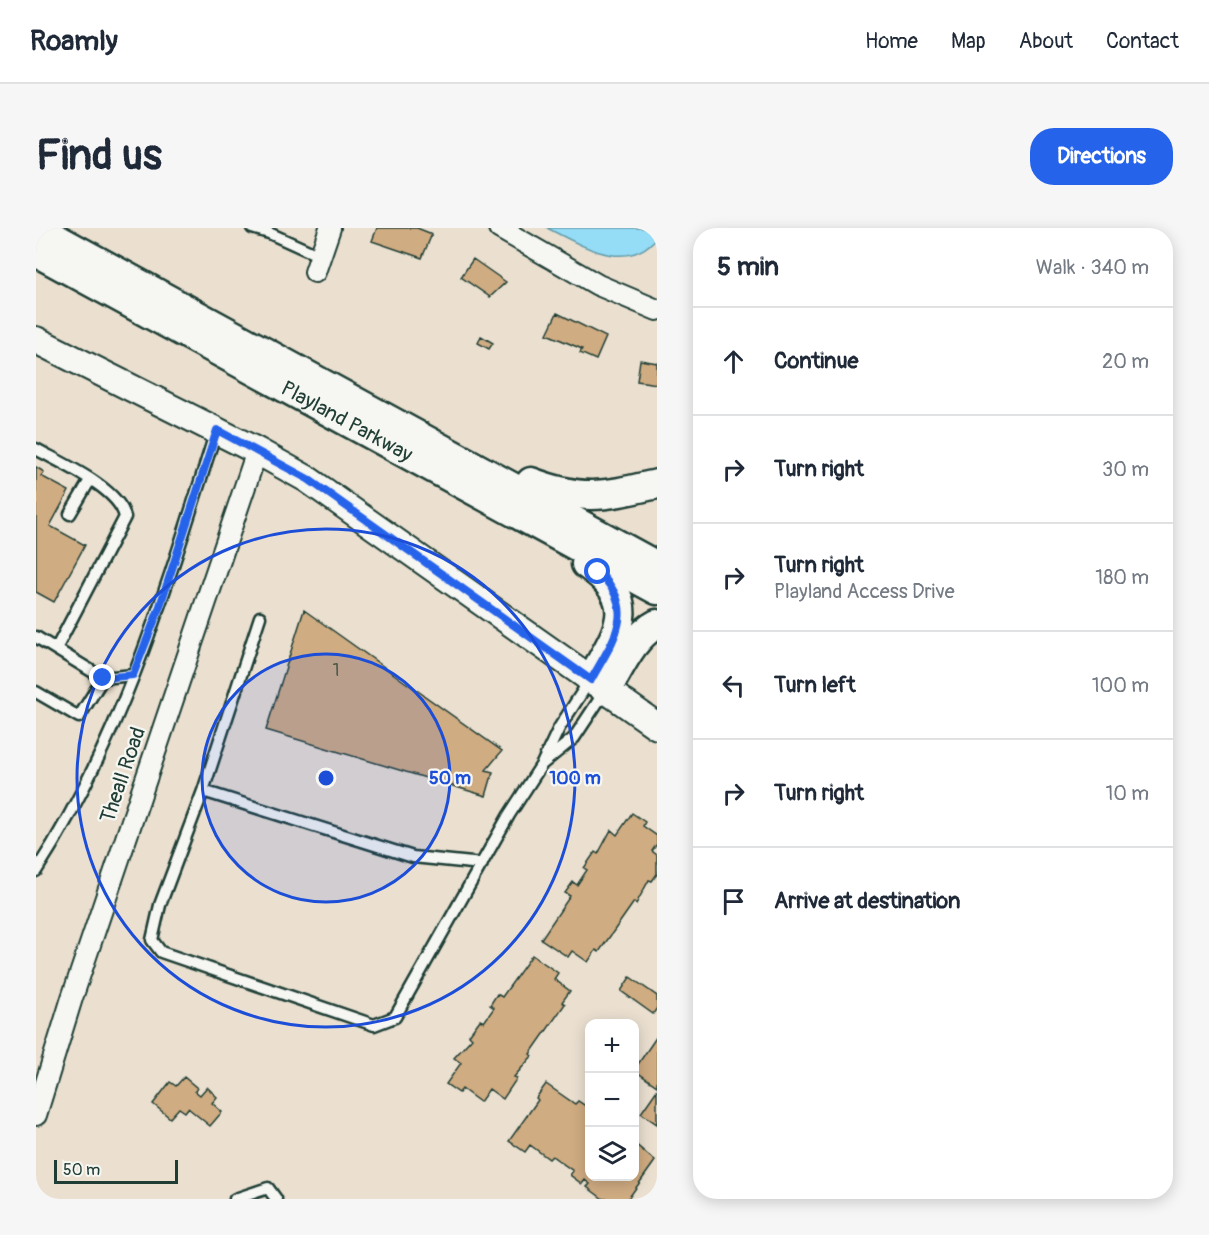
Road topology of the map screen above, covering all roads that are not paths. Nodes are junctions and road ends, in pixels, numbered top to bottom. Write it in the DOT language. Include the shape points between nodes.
graph roads {
  1 [pos="252,228"];
  2 [pos="330,228"];
  3 [pos="499,228"];
  4 [pos="39,237"];
  5 [pos="318,264"];
  6 [pos="657,310"];
  7 [pos="36,340"];
  8 [pos="217,430"];
  9 [pos="439,446"];
  10 [pos="36,449"];
  11 [pos="257,451"];
  12 [pos="90,480"];
  13 [pos="657,484"];
  14 [pos="482,494"];
  15 [pos="70,514"];
  16 [pos="657,566"];
  17 [pos="657,590"];
  18 [pos="260,617"];
  19 [pos="657,624"];
  20 [pos="36,637"];
  21 [pos="56,649"];
  22 [pos="133,675"];
  23 [pos="103,678"];
  24 [pos="598,685"];
  25 [pos="36,692"];
  26 [pos="657,726"];
  27 [pos="542,764"];
  28 [pos="203,791"];
  29 [pos="40,857"];
  30 [pos="482,864"];
  31 [pos="36,871"];
  32 [pos="36,1114"];
  33 [pos="235,1199"];
  34 [pos="276,1199"];
  1 -- 5 [label="lane" via="269,233"];
  2 -- 5 [label="street"];
  3 -- 6 [label="street" via="588,280"];
  4 -- 9 [label="main road, Playland Parkway"];
  4 -- 14 [label="main road, Playland Parkway"];
  7 -- 8 [label="street"];
  8 -- 11 [label="street"];
  8 -- 22 [label="lane" via="159,609"];
  9 -- 13 [label="main road" via="569,494 602,497"];
  9 -- 16 [label="main road, Playland Parkway"];
  10 -- 12 [label="lane"];
  11 -- 24 [label="street" via="329,493"];
  11 -- 32 [label="street, Theall Road"];
  12 -- 15 [label="lane"];
  12 -- 21 [label="lane" via="119,502 125,517"];
  14 -- 17 [label="main road, Playland Parkway"];
  14 -- 24 [label="main road" via="598,572 615,590 621,611 619,624"];
  18 -- 28 [label="lane"];
  19 -- 24 [label="main road" via="645,632"];
  20 -- 21 [label="lane"];
  21 -- 23 [label="lane"];
  22 -- 23 [label="lane"];
  22 -- 29 [label="lane" via="112,729"];
  23 -- 25 [label="lane" via="79,717"];
  24 -- 26 [label="street"];
  24 -- 27 [label="lane" via="559,728"];
  24 -- 27 [label="lane" via="574,738"];
  27 -- 30 [label="lane"];
  28 -- 30 [label="lane" via="413,857"];
  28 -- 30 [label="lane" via="160,905 152,940 155,948 374,1025 395,1017"];
  29 -- 31 [label="lane"];
  33 -- 34 [label="lane" via="268,1188"];
}
